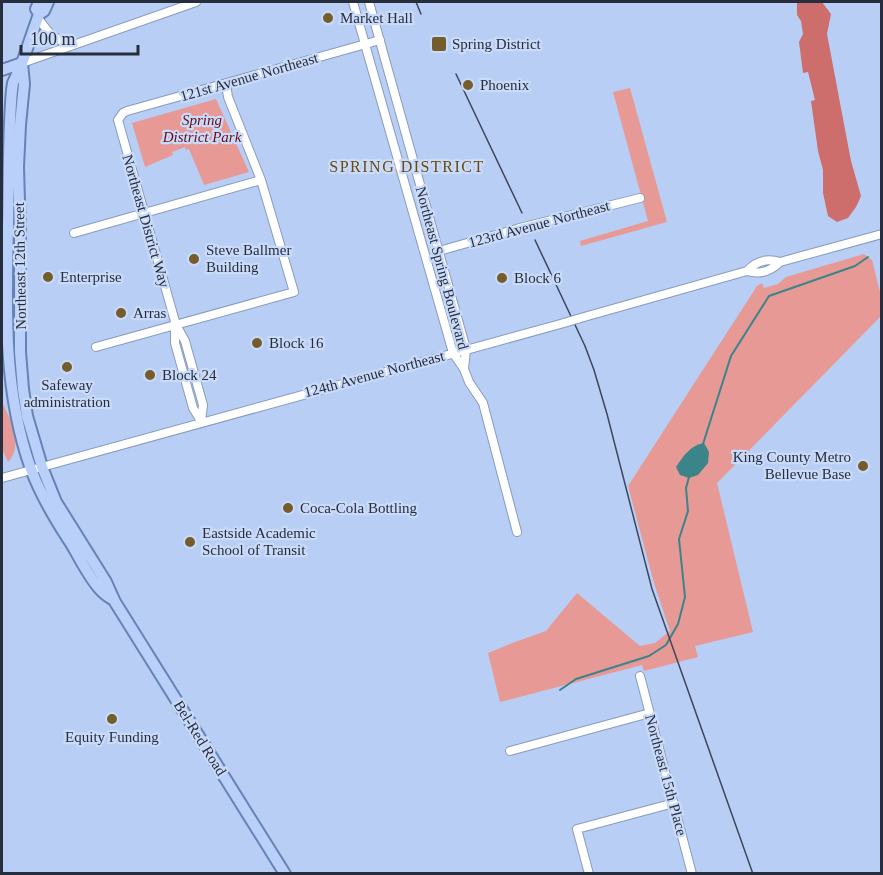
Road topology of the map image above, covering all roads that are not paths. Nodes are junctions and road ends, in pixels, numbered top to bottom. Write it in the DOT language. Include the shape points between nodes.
graph roads {
  1 [pos="39,2"];
  2 [pos="48,2"];
  3 [pos="196,2"];
  4 [pos="353,2"];
  5 [pos="369,2"];
  6 [pos="39,16"];
  7 [pos="380,40"];
  8 [pos="365,44"];
  9 [pos="71,45"];
  10 [pos="22,63"];
  11 [pos="2,70"];
  12 [pos="226,84"];
  13 [pos="120,117"];
  14 [pos="261,180"];
  15 [pos="640,198"];
  16 [pos="145,213"];
  17 [pos="74,233"];
  18 [pos="882,234"];
  19 [pos="439,251"];
  20 [pos="176,325"];
  21 [pos="96,347"];
  22 [pos="466,349"];
  23 [pos="453,353"];
  24 [pos="464,369"];
  25 [pos="22,417"];
  26 [pos="201,422"];
  27 [pos="36,468"];
  28 [pos="2,478"];
  29 [pos="517,532"];
  30 [pos="640,676"];
  31 [pos="650,713"];
  32 [pos="510,751"];
  33 [pos="674,803"];
  34 [pos="285,873"];
  35 [pos="589,873"];
  36 [pos="692,873"];
  1 -- 6 [label="main road, Northeast 12th Street"];
  2 -- 6 [label="main road, Northeast 12th Street"];
  3 -- 9 [label="street"];
  4 -- 8 [label="street, Northeast Spring Boulevard"];
  5 -- 7 [label="street, Northeast Spring Boulevard"];
  6 -- 9 [label="street" via="48,34"];
  6 -- 10 [label="main road, Northeast 12th Street"];
  7 -- 8 [label="street, 121st Avenue Northeast"];
  7 -- 19 [label="street, Northeast Spring Boulevard"];
  8 -- 12 [label="street, 121st Avenue Northeast"];
  8 -- 23 [label="street, Northeast Spring Boulevard"];
  9 -- 10 [label="street"];
  10 -- 11 [label="main road"];
  10 -- 25 [label="main road, Northeast 12th Street" via="18,167"];
  10 -- 25 [label="main road, Northeast 12th Street" via="13,83 10,113 8,318 11,381"];
  12 -- 13 [label="street, 121st Avenue Northeast" via="127,111"];
  12 -- 14 [label="street"];
  13 -- 16 [label="street, Northeast District Way"];
  14 -- 16 [label="street"];
  14 -- 20 [label="street" via="294,292"];
  15 -- 19 [label="street, 123rd Avenue Northeast, bridge"];
  16 -- 17 [label="street"];
  16 -- 20 [label="street, Northeast District Way"];
  18 -- 22 [label="street, 124th Avenue Northeast, bridge" via="780,262 773,269 756,274 747,271"];
  19 -- 22 [label="street, Northeast Spring Boulevard"];
  20 -- 21 [label="street"];
  20 -- 26 [label="street, Northeast District Way" via="185,341 203,405"];
  22 -- 23 [label="street, 124th Avenue Northeast"];
  22 -- 24 [label="street, Northeast Spring Boulevard"];
  23 -- 24 [label="street, Northeast Spring Boulevard"];
  23 -- 26 [label="street, 124th Avenue Northeast"];
  24 -- 29 [label="street, Northeast Spring Boulevard" via="483,403"];
  25 -- 27 [label="main road, Northeast 12th Street"];
  26 -- 27 [label="street, 124th Avenue Northeast"];
  27 -- 28 [label="street, 124th Avenue Northeast"];
  27 -- 34 [label="main road, Bel-Red Road"];
  30 -- 31 [label="street, Northeast 15th Place"];
  31 -- 32 [label="street"];
  31 -- 33 [label="street, Northeast 15th Place"];
  33 -- 35 [label="street" via="577,829"];
  33 -- 36 [label="street, Northeast 15th Place"];
}
